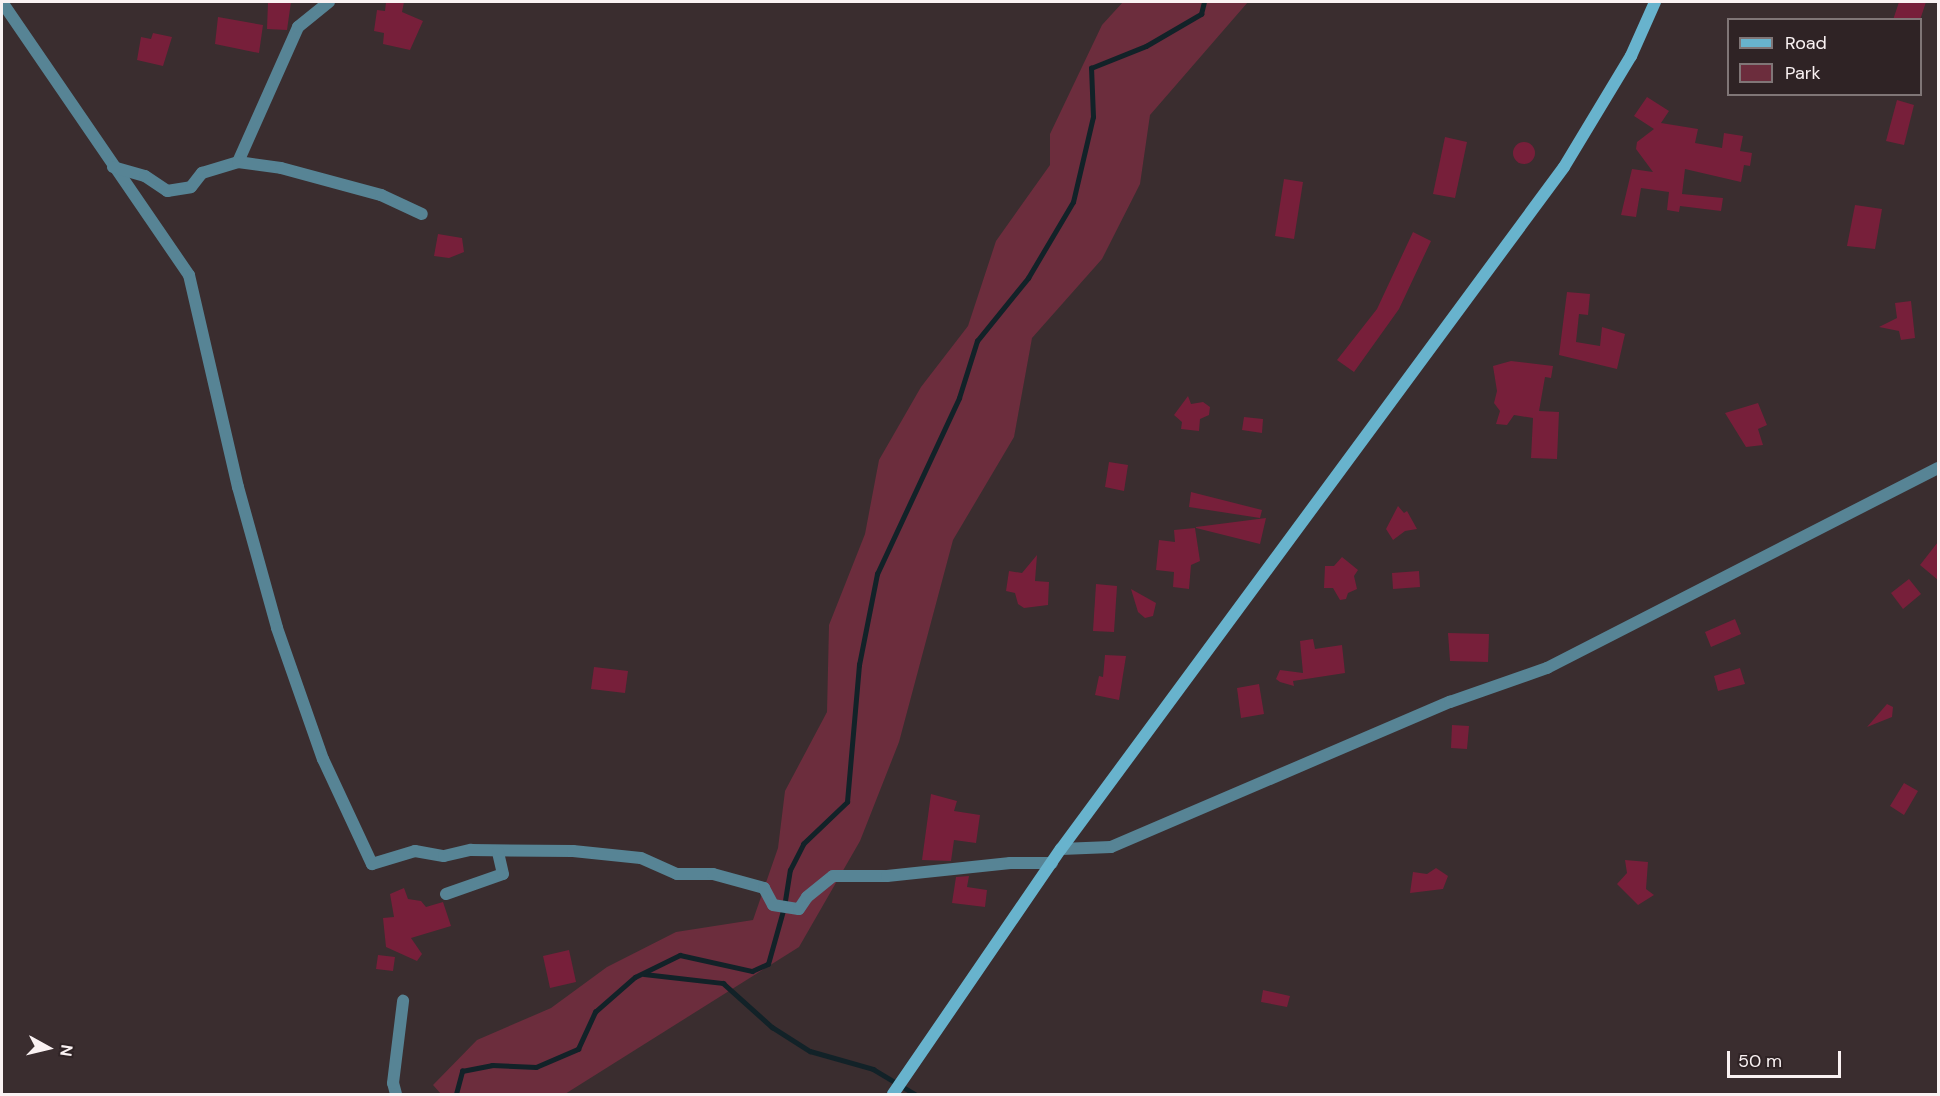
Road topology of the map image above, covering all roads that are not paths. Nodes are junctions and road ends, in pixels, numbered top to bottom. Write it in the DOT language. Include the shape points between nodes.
graph roads {
  1 [pos="2,2"];
  2 [pos="329,2"];
  3 [pos="1655,2"];
  4 [pos="238,162"];
  5 [pos="113,167"];
  6 [pos="422,214"];
  7 [pos="1938,468"];
  8 [pos="1061,849"];
  9 [pos="498,852"];
  10 [pos="1052,863"];
  11 [pos="446,894"];
  12 [pos="403,1001"];
  13 [pos="396,1095"];
  14 [pos="893,1095"];
  1 -- 5 [label="street"];
  2 -- 4 [label="street" via="298,27"];
  3 -- 8 [label="main road" via="1631,56 1564,167"];
  4 -- 5 [label="street" via="202,173 191,187 180,191 168,191 145,176"];
  4 -- 6 [label="street" via="281,168 381,195"];
  5 -- 9 [label="street" via="189,275 238,488 277,628 322,759 372,864 415,851 444,856 471,850"];
  7 -- 8 [label="street" via="1547,668 1450,702 1111,847"];
  8 -- 10 [label="main road"];
  9 -- 10 [label="street" via="573,851 641,858 677,874 713,874 764,888 773,905 799,909 807,897 833,876"];
  9 -- 11 [label="street" via="503,874"];
  10 -- 14 [label="main road"];
  12 -- 13 [label="street" via="393,1083"];
}
